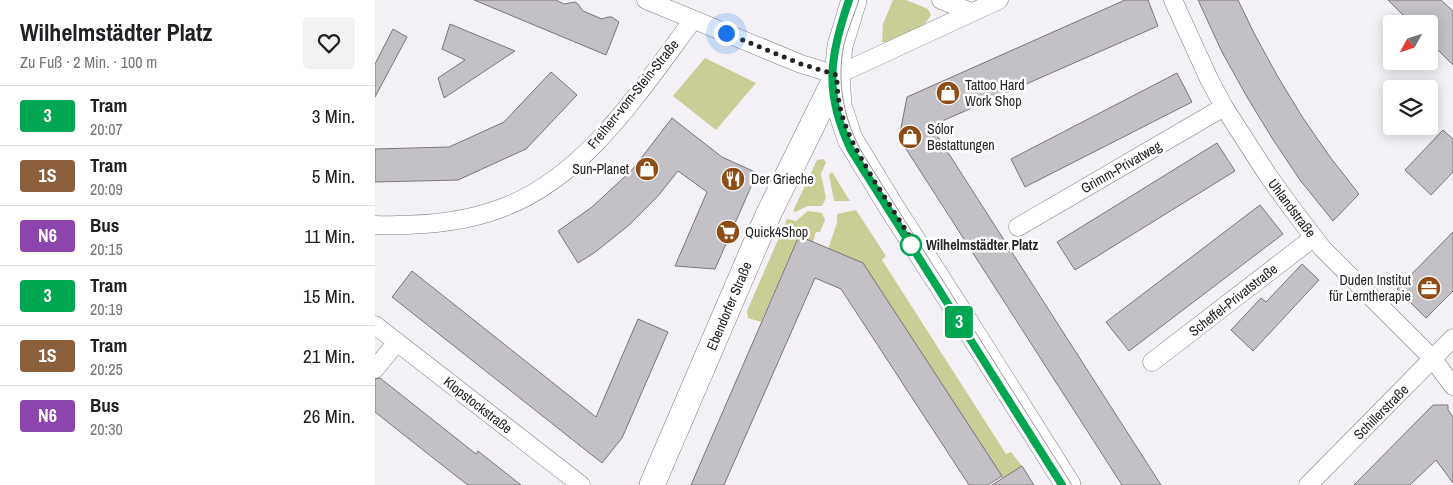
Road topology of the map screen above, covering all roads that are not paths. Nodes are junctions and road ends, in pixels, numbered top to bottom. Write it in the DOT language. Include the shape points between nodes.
graph roads {
  1 [pos="646,0"];
  2 [pos="855,0"];
  3 [pos="941,0"];
  4 [pos="999,0"];
  5 [pos="1173,0"];
  6 [pos="971,12"];
  7 [pos="693,20"];
  8 [pos="837,75"];
  9 [pos="1224,107"];
  10 [pos="381,225"];
  11 [pos="1018,227"];
  12 [pos="1313,238"];
  13 [pos="375,240"];
  14 [pos="375,325"];
  15 [pos="1453,338"];
  16 [pos="397,342"];
  17 [pos="1433,359"];
  18 [pos="1152,362"];
  19 [pos="375,369"];
  20 [pos="1453,386"];
  21 [pos="581,485"];
  22 [pos="652,485"];
  23 [pos="1068,485"];
  24 [pos="1308,485"];
  1 -- 7 [label="street"];
  2 -- 8 [label="street" via="840,46"];
  3 -- 6 [label="street"];
  4 -- 6 [label="street"];
  5 -- 9 [label="street, Uhlandstraße"];
  6 -- 8 [label="street"];
  7 -- 8 [label="street" via="801,64"];
  7 -- 10 [label="street, Freiherr-vom-Stein-Straße" via="601,137 573,165 542,188 500,209 474,217"];
  8 -- 22 [label="street, Ebendorfer Straße" via="768,215"];
  8 -- 23 [label="street" via="841,114 850,139"];
  9 -- 11 [label="street, Grimm-Privatweg"];
  9 -- 12 [label="street, Uhlandstraße"];
  10 -- 13 [label="street"];
  12 -- 17 [label="street, Uhlandstraße"];
  12 -- 18 [label="street, Scheffel-Privatstraße"];
  14 -- 16 [label="street, Klopstockstraße"];
  15 -- 17 [label="street, Schillerstraße"];
  16 -- 19 [label="street"];
  16 -- 21 [label="street, Klopstockstraße"];
  17 -- 20 [label="street, Uhlandstraße"];
  17 -- 24 [label="street, Schillerstraße"];
}
